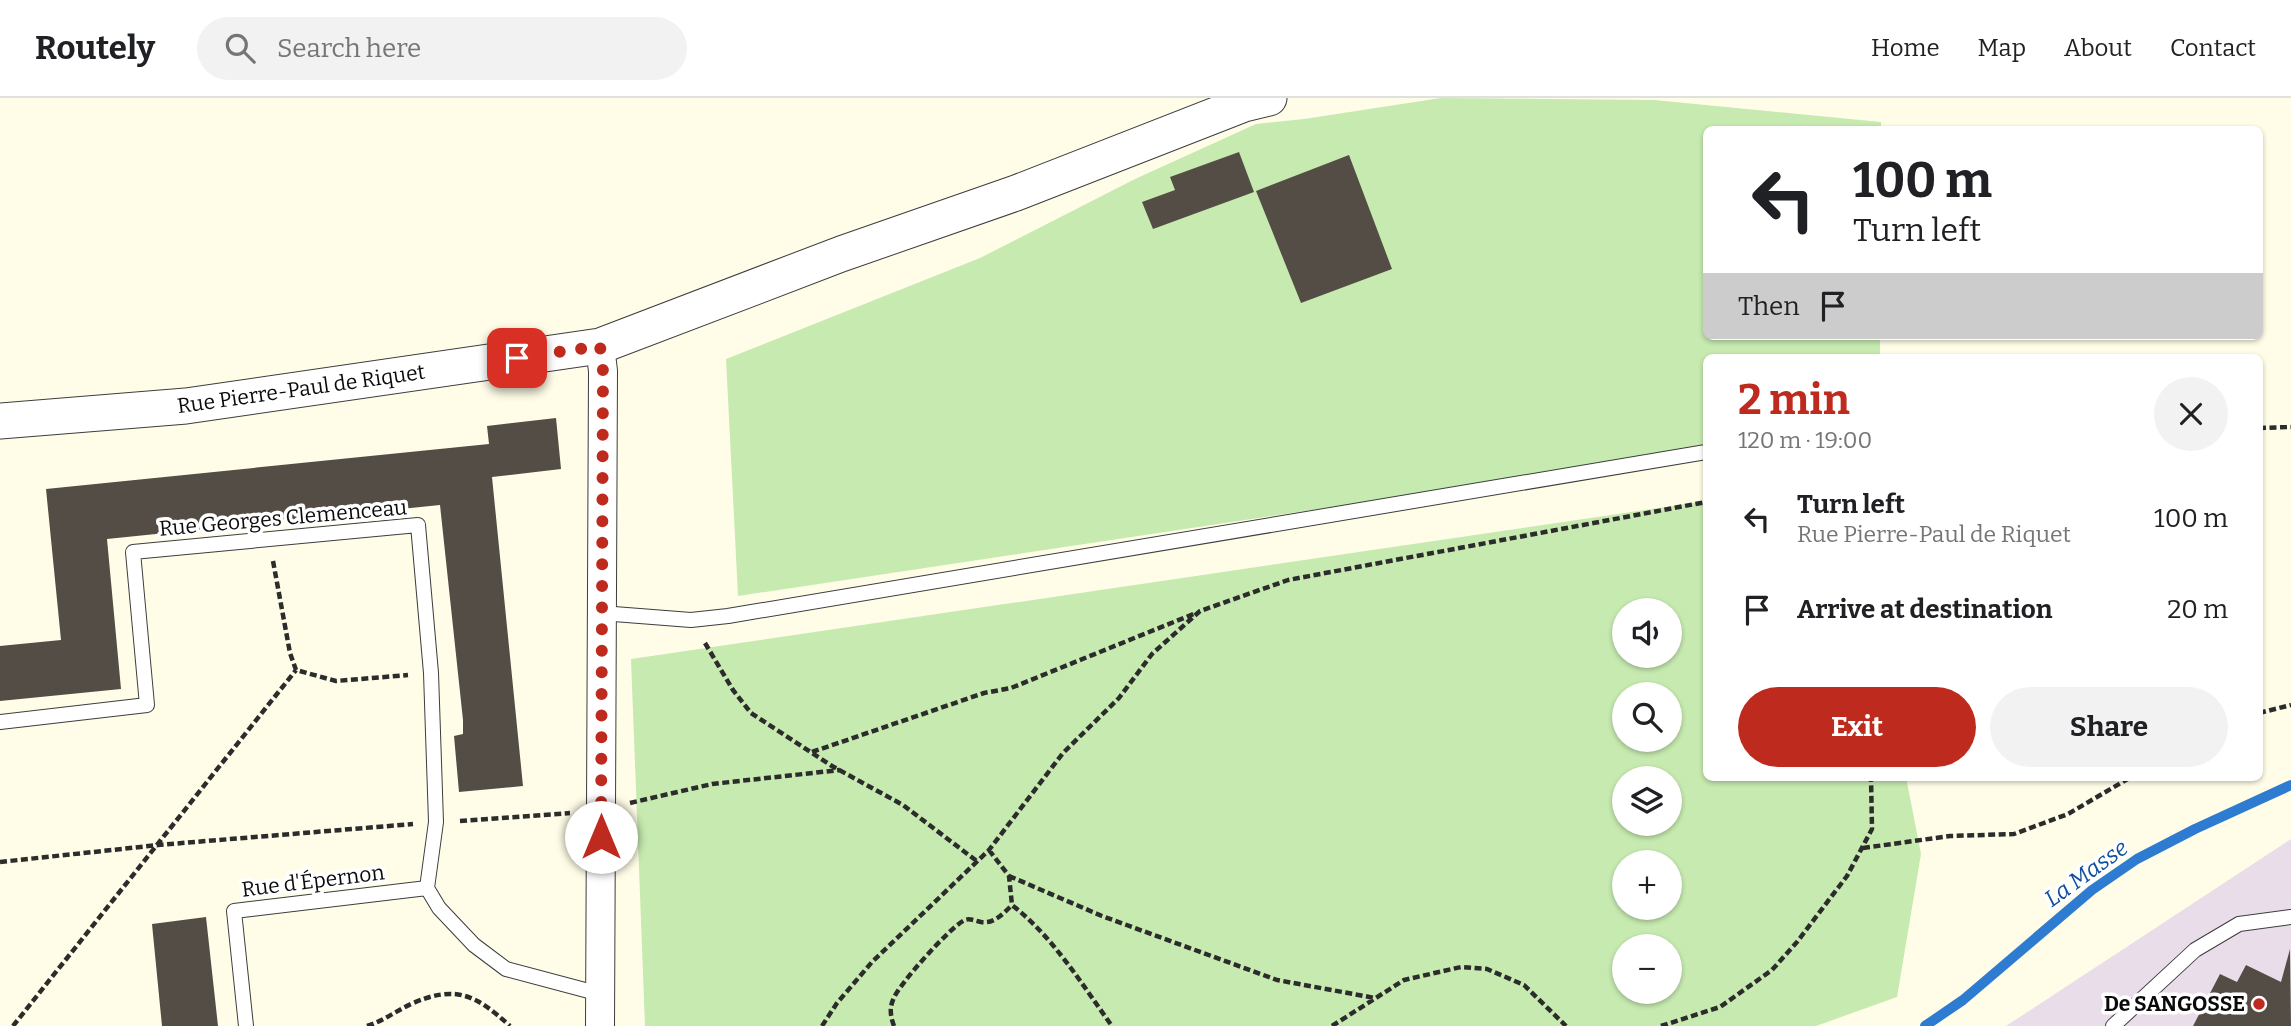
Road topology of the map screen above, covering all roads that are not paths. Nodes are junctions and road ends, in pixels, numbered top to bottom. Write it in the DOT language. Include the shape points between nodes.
graph roads {
  1 [pos="1269,98"];
  2 [pos="600,346"];
  3 [pos="0,421"];
  4 [pos="1703,453"];
  5 [pos="601,613"];
  6 [pos="0,722"];
  7 [pos="427,888"];
  8 [pos="2291,917"];
  9 [pos="600,994"];
  10 [pos="246,1026"];
  11 [pos="600,1026"];
  12 [pos="2113,1026"];
  1 -- 2 [label="street, Rue Pierre-Paul de Riquet"];
  2 -- 3 [label="street, Rue Pierre-Paul de Riquet" via="186,406"];
  2 -- 5 [label="street"];
  4 -- 5 [label="lane" via="741,614 691,620"];
  5 -- 9 [label="street"];
  6 -- 7 [label="lane, Rue Georges Clemenceau" via="147,705 134,552 418,525 436,822"];
  7 -- 9 [label="lane" via="439,908 474,944 506,969"];
  7 -- 10 [label="lane, Rue d'Épernon" via="234,911"];
  8 -- 12 [label="lane" via="2239,924 2195,950"];
  9 -- 11 [label="street"];
}
